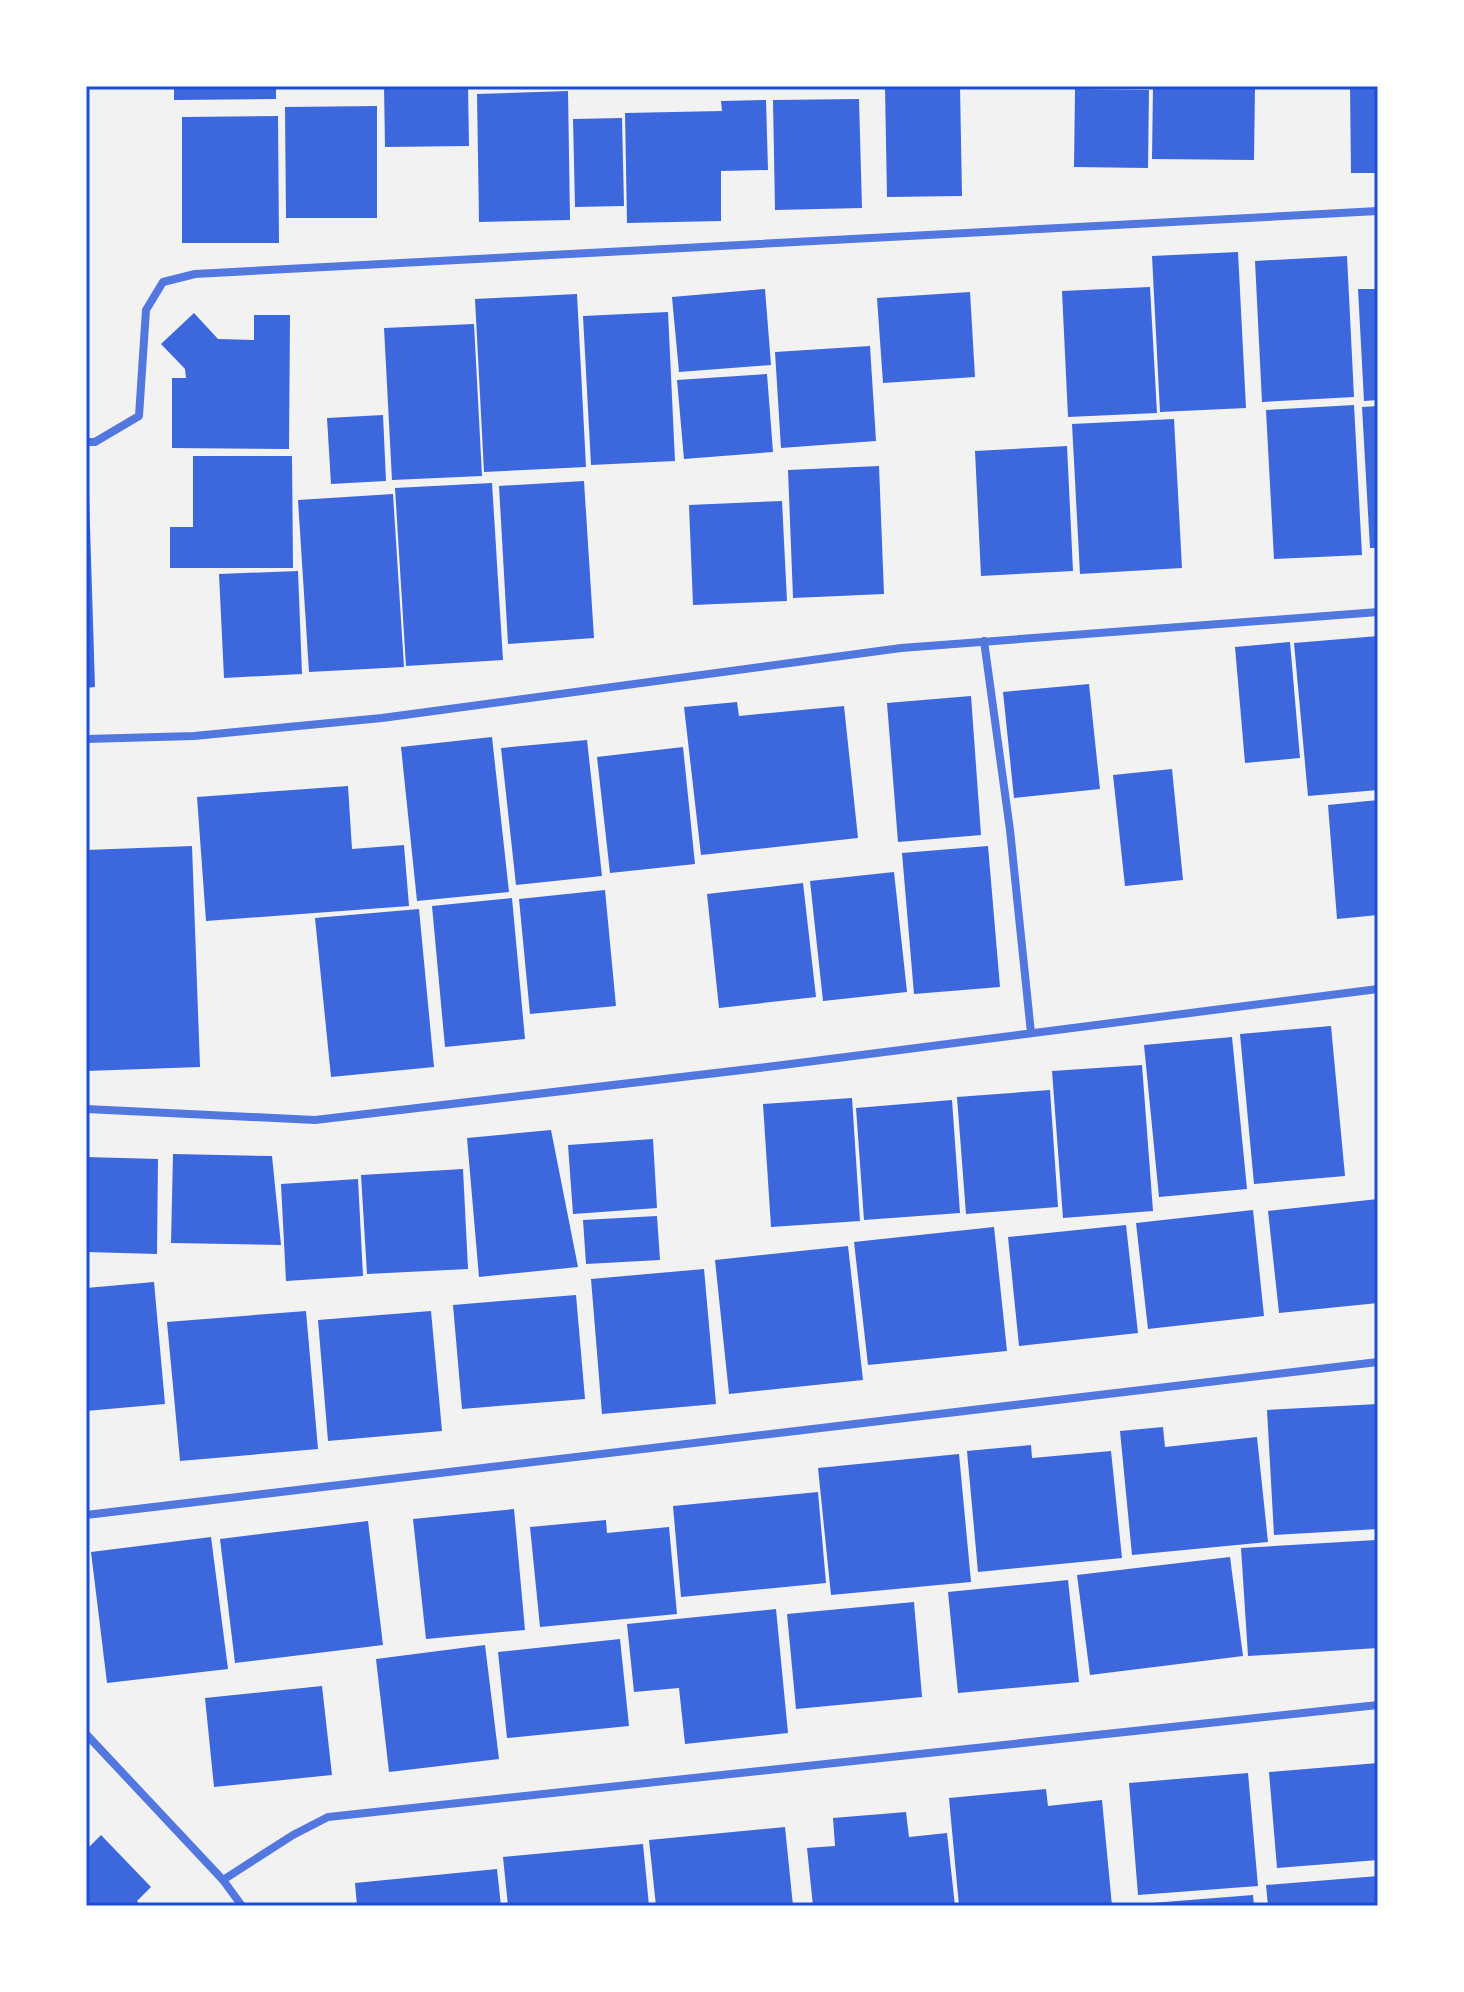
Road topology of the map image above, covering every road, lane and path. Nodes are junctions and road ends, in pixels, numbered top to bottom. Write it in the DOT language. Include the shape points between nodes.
graph roads {
  1 [pos="1378,211"];
  2 [pos="86,442"];
  3 [pos="1378,612"];
  4 [pos="984,641"];
  5 [pos="86,739"];
  6 [pos="1378,989"];
  7 [pos="1031,1033"];
  8 [pos="86,1109"];
  9 [pos="1378,1362"];
  10 [pos="86,1515"];
  11 [pos="1378,1705"];
  12 [pos="86,1734"];
  13 [pos="223,1880"];
  14 [pos="242,1906"];
  1 -- 2 [label="street" via="195,274 163,282 146,310 139,416"];
  3 -- 4 [label="street"];
  4 -- 5 [label="street" via="382,718 194,736"];
  4 -- 7 [label="street"];
  6 -- 7 [label="street"];
  7 -- 8 [label="street" via="315,1120"];
  9 -- 10 [label="street"];
  11 -- 13 [label="street" via="353,1813 328,1817 293,1835"];
  12 -- 13 [label="street"];
  13 -- 14 [label="street"];
}
